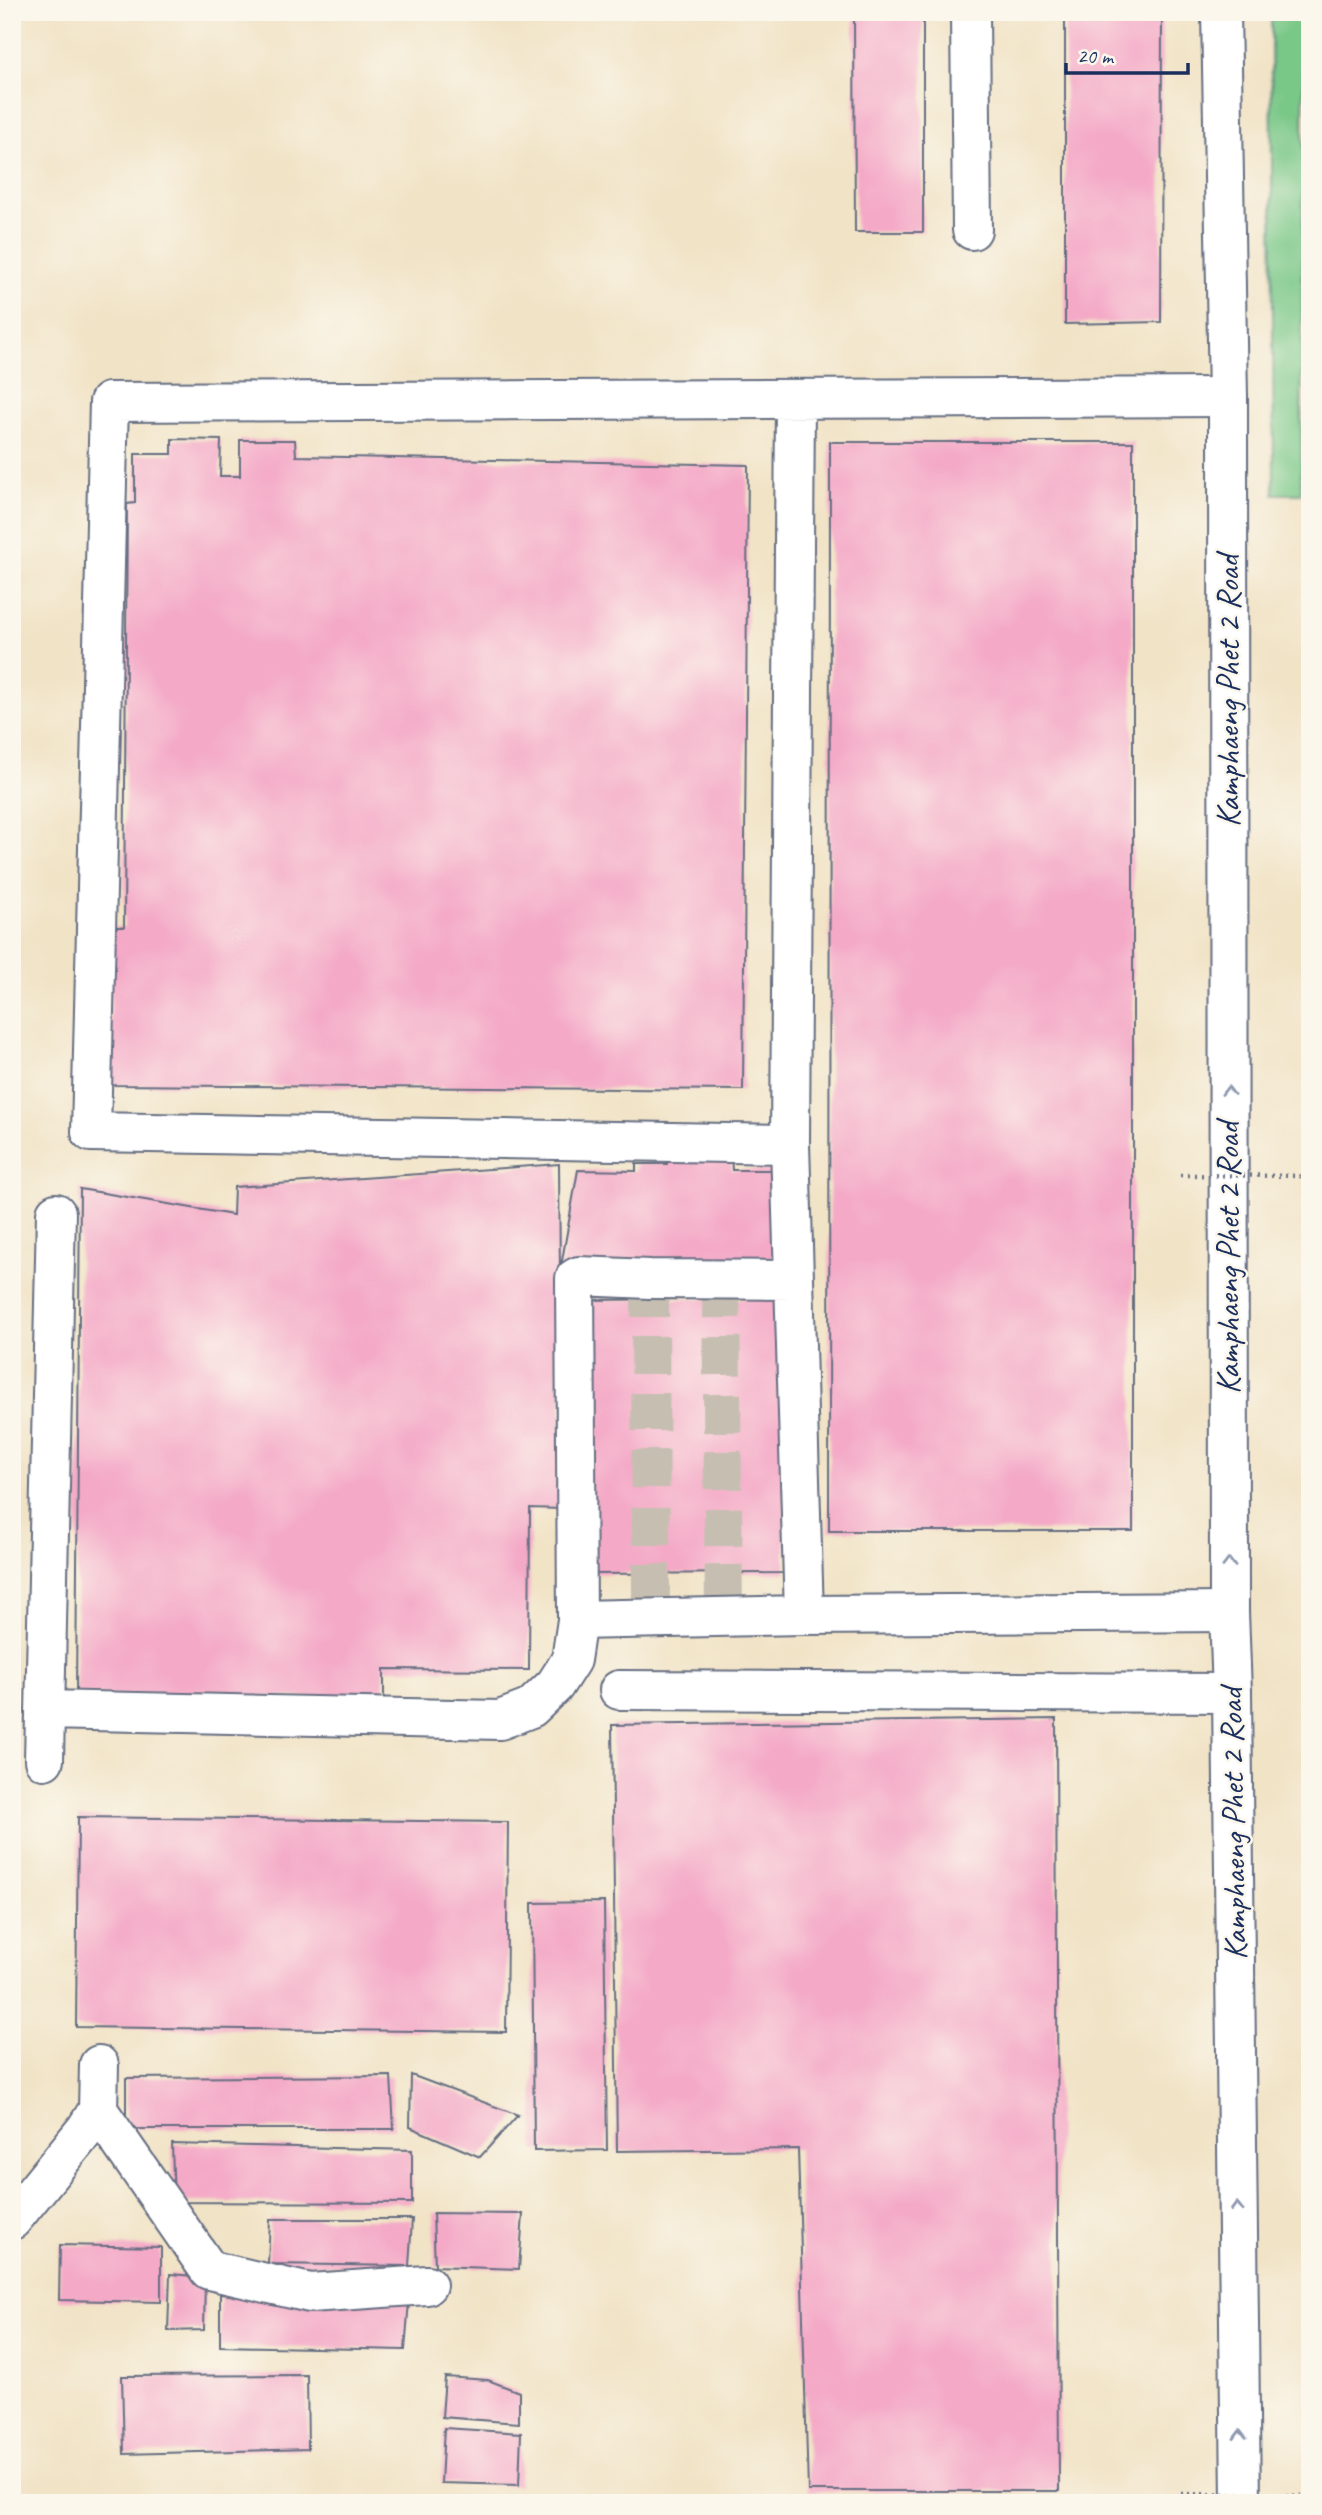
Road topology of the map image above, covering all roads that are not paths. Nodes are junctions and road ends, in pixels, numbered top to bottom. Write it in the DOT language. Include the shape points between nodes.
graph roads {
  1 [pos="970,12"];
  2 [pos="1221,12"];
  3 [pos="972,230"];
  4 [pos="1228,397"];
  5 [pos="794,398"];
  6 [pos="790,1144"];
  7 [pos="55,1213"];
  8 [pos="794,1280"];
  9 [pos="1229,1612"];
  10 [pos="804,1615"];
  11 [pos="577,1620"];
  12 [pos="619,1690"];
  13 [pos="1232,1693"];
  14 [pos="45,1710"];
  15 [pos="44,1760"];
  16 [pos="99,2065"];
  17 [pos="98,2109"];
  18 [pos="12,2220"];
  19 [pos="428,2285"];
  20 [pos="1241,2503"];
  1 -- 3 [label="main road"];
  2 -- 4 [label="main road, Kamphaeng Phet 2 Road"];
  4 -- 5 [label="main road"];
  9 -- 4 [label="main road, Kamphaeng Phet 2 Road, one-way"];
  5 -- 6 [label="main road"];
  5 -- 6 [label="main road" via="109,402 91,1132"];
  6 -- 8 [label="main road"];
  7 -- 14 [label="main road"];
  8 -- 10 [label="main road"];
  8 -- 11 [label="main road" via="575,1278"];
  9 -- 10 [label="main road"];
  9 -- 13 [label="main road, Kamphaeng Phet 2 Road"];
  10 -- 11 [label="main road"];
  11 -- 14 [label="main road" via="571,1660 555,1685 531,1708 500,1720"];
  12 -- 13 [label="main road"];
  20 -- 13 [label="main road, Kamphaeng Phet 2 Road, one-way"];
  14 -- 15 [label="main road"];
  16 -- 17 [label="main road"];
  17 -- 18 [label="main road"];
  17 -- 19 [label="main road" via="209,2270 310,2293"];
}
